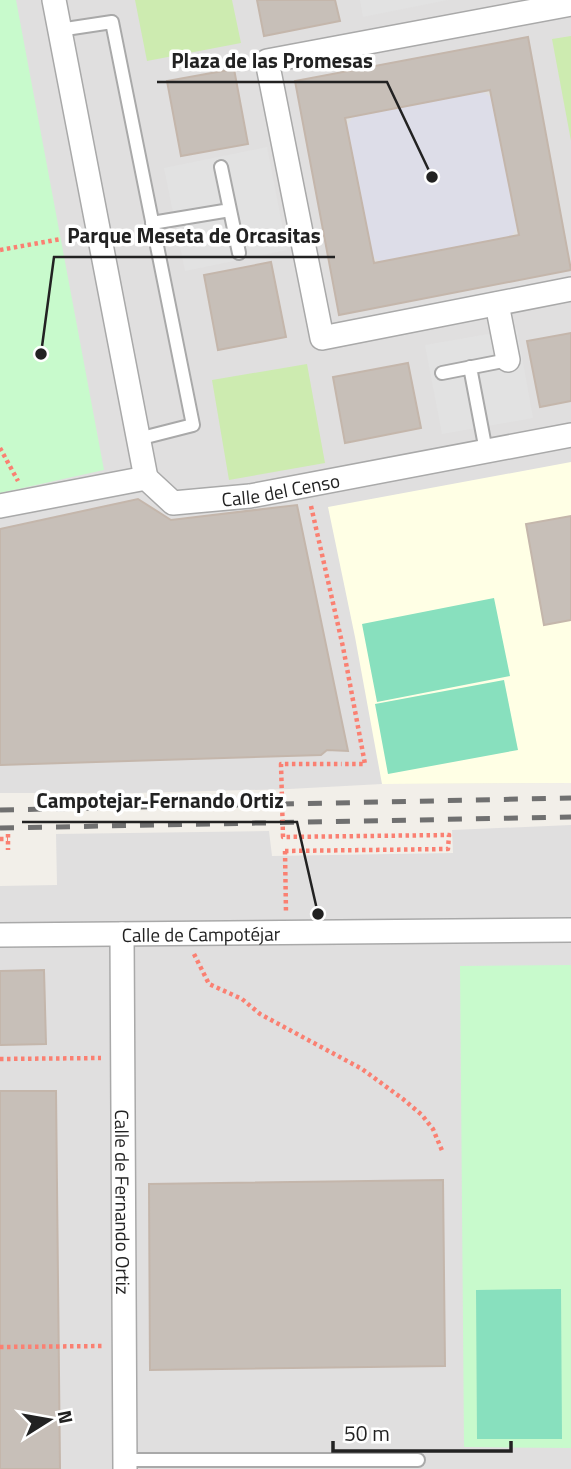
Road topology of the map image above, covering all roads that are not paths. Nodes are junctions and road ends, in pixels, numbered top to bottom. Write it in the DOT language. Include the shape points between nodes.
graph roads {
  1 [pos="54,0"];
  2 [pos="571,4"];
  3 [pos="59,30"];
  4 [pos="221,167"];
  5 [pos="230,210"];
  6 [pos="152,223"];
  7 [pos="239,253"];
  8 [pos="571,289"];
  9 [pos="497,304"];
  10 [pos="508,360"];
  11 [pos="470,368"];
  12 [pos="442,373"];
  13 [pos="571,435"];
  14 [pos="138,439"];
  15 [pos="486,451"];
  16 [pos="146,478"];
  17 [pos="0,506"];
  18 [pos="571,930"];
  19 [pos="122,934"];
  20 [pos="0,935"];
  21 [pos="418,1460"];
  22 [pos="125,1464"];
  1 -- 3 [label="street"];
  2 -- 9 [label="street" via="267,61 322,338"];
  3 -- 6 [label="lane" via="112,22"];
  3 -- 14 [label="street"];
  4 -- 5 [label="lane"];
  5 -- 6 [label="lane"];
  5 -- 7 [label="lane"];
  6 -- 14 [label="lane" via="193,425"];
  8 -- 9 [label="street"];
  9 -- 10 [label="street"];
  10 -- 11 [label="lane"];
  11 -- 12 [label="lane"];
  11 -- 15 [label="lane"];
  13 -- 15 [label="street, Calle del Censo"];
  14 -- 16 [label="street"];
  15 -- 16 [label="street, Calle del Censo" via="250,496 173,503"];
  16 -- 17 [label="street"];
  18 -- 19 [label="street, Calle de Campotéjar"];
  19 -- 20 [label="street, Calle de Campotéjar"];
  19 -- 22 [label="street, Calle de Fernando Ortiz"];
  21 -- 22 [label="lane"];
}
